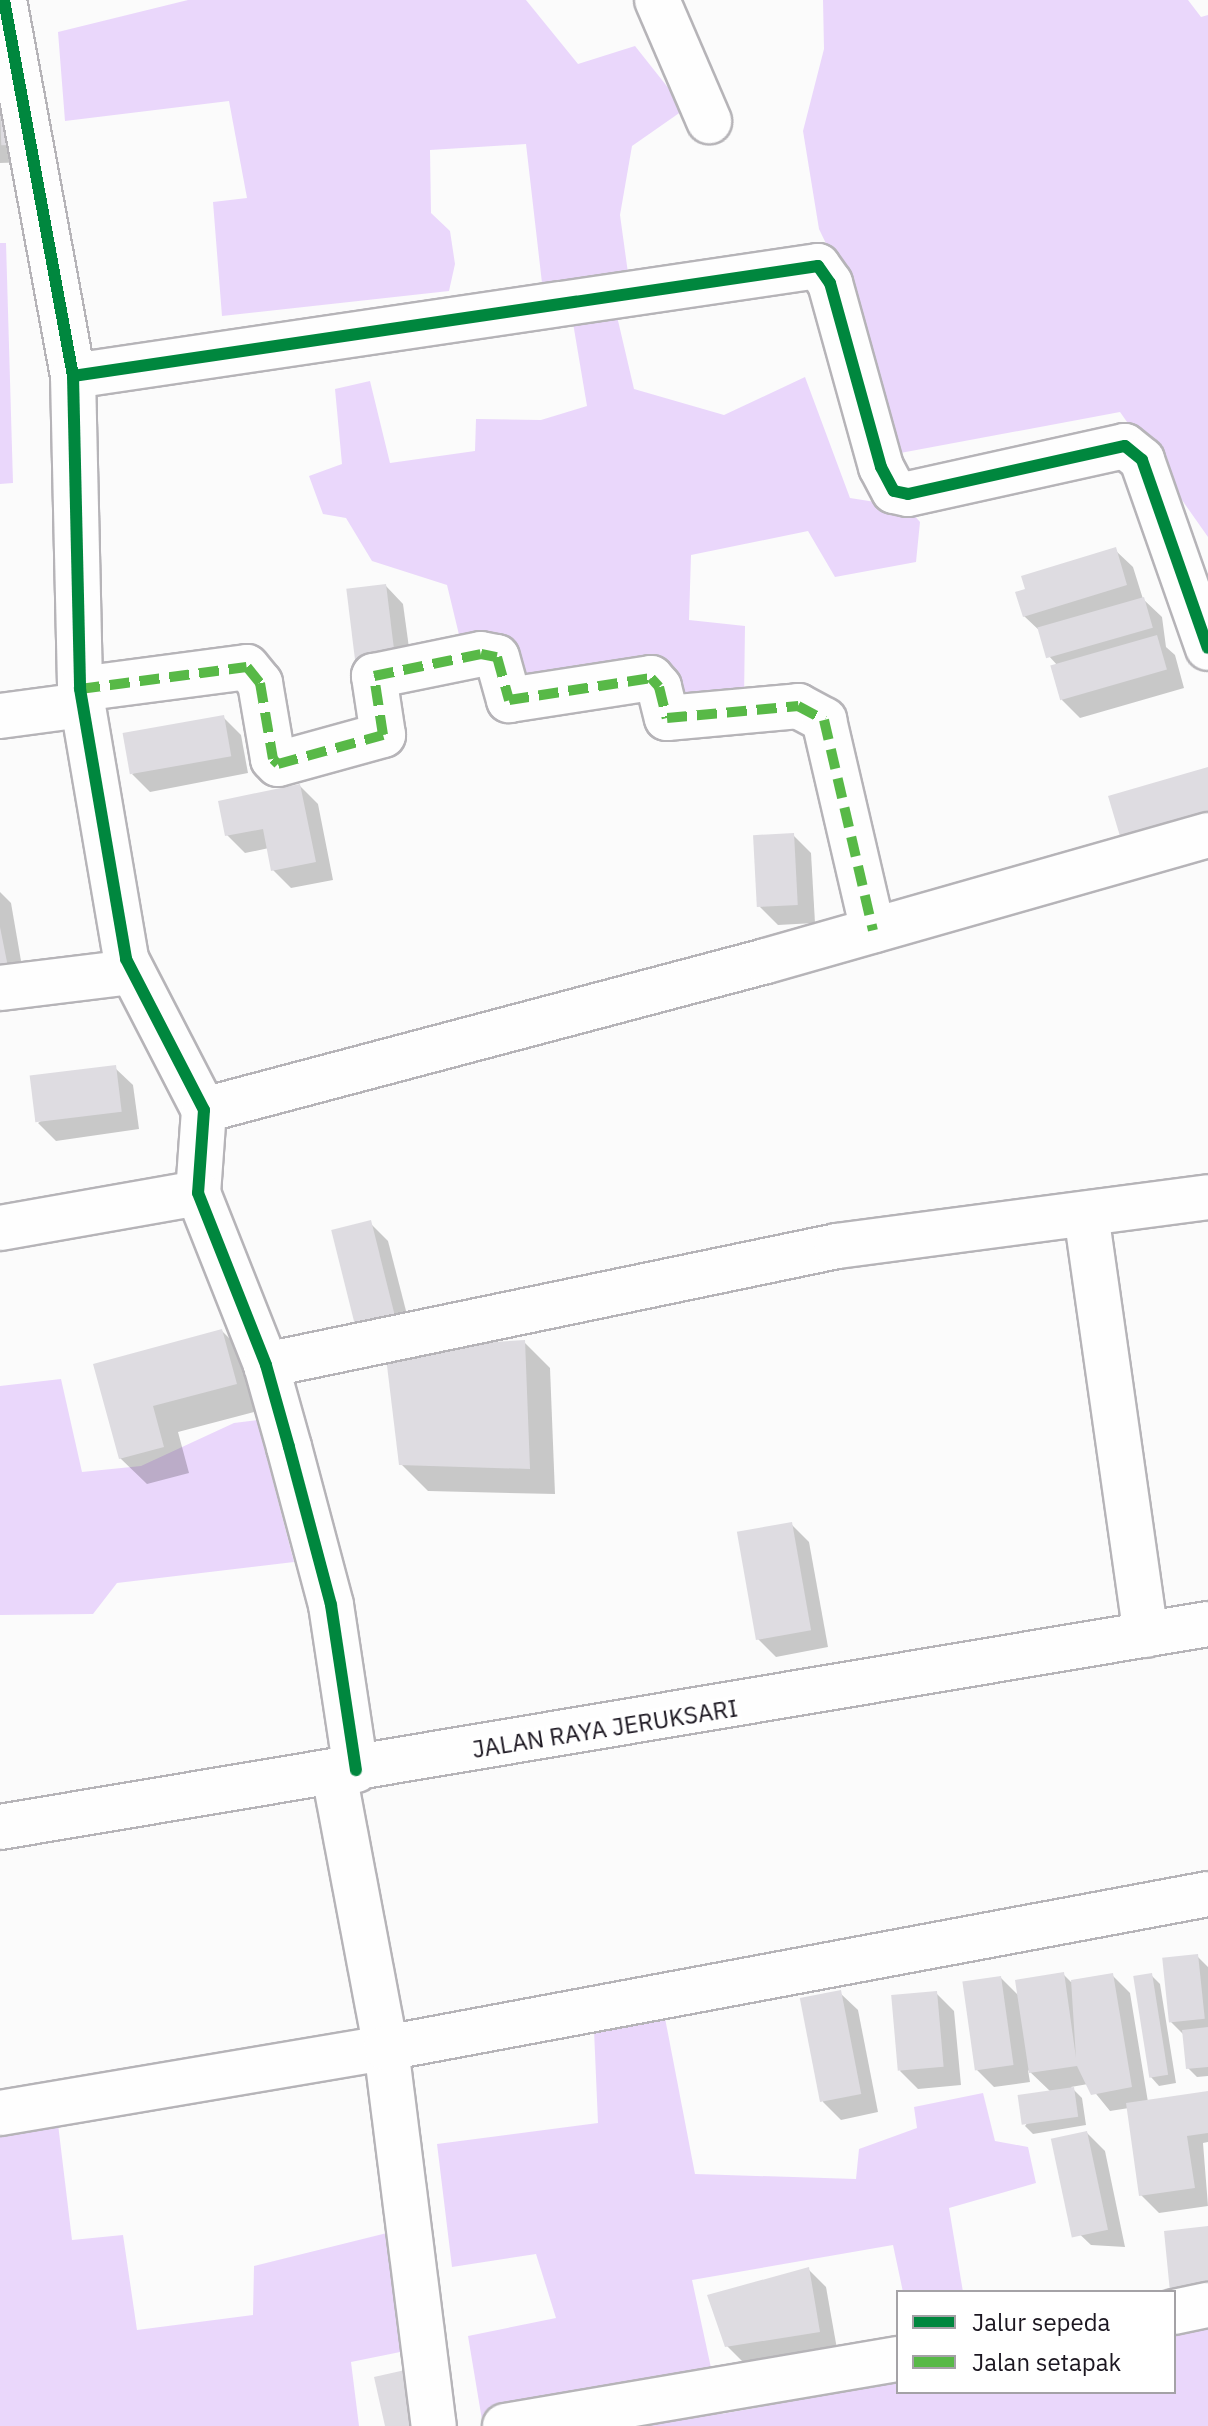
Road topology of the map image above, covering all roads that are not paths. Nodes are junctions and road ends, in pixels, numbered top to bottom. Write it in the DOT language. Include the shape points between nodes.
graph roads {
  1 [pos="4,0"];
  2 [pos="657,0"];
  3 [pos="709,121"];
  4 [pos="73,376"];
  5 [pos="1208,648"];
  6 [pos="56,705"];
  7 [pos="1208,835"];
  8 [pos="873,930"];
  9 [pos="130,972"];
  10 [pos="0,988"];
  11 [pos="204,1110"];
  12 [pos="198,1193"];
  13 [pos="1208,1197"];
  14 [pos="1086,1214"];
  15 [pos="0,1228"];
  16 [pos="266,1365"];
  17 [pos="1208,1624"];
  18 [pos="1146,1635"];
  19 [pos="345,1772"];
  20 [pos="0,1827"];
  21 [pos="1208,1894"];
  22 [pos="386,2048"];
  23 [pos="0,2113"];
  24 [pos="1208,2305"];
  25 [pos="1176,2312"];
  26 [pos="896,2359"];
  27 [pos="434,2426"];
  28 [pos="505,2426"];
  1 -- 4 [label="street"];
  2 -- 3 [label="street"];
  4 -- 5 [label="street" via="818,266 830,283 881,467 894,491 908,494 1125,446 1142,460"];
  4 -- 6 [label="street"];
  6 -- 8 [label="street" via="247,667 260,683 278,764 383,735 374,676 481,654 497,657 509,700 651,678 659,687 667,718 798,706 824,720"];
  6 -- 9 [label="street"];
  7 -- 8 [label="street"];
  8 -- 11 [label="street"];
  9 -- 10 [label="street"];
  9 -- 11 [label="street"];
  11 -- 12 [label="street"];
  12 -- 15 [label="street"];
  12 -- 16 [label="street"];
  13 -- 14 [label="street"];
  14 -- 16 [label="street" via="837,1246"];
  14 -- 18 [label="street"];
  16 -- 19 [label="street" via="331,1605"];
  17 -- 18 [label="street, JALAN RAYA JERUKSARI"];
  18 -- 19 [label="street, JALAN RAYA JERUKSARI"];
  19 -- 20 [label="street, JALAN RAYA JERUKSARI"];
  19 -- 22 [label="street"];
  21 -- 22 [label="street"];
  22 -- 23 [label="street"];
  22 -- 27 [label="street"];
  24 -- 25 [label="street"];
  26 -- 28 [label="street"];
}
